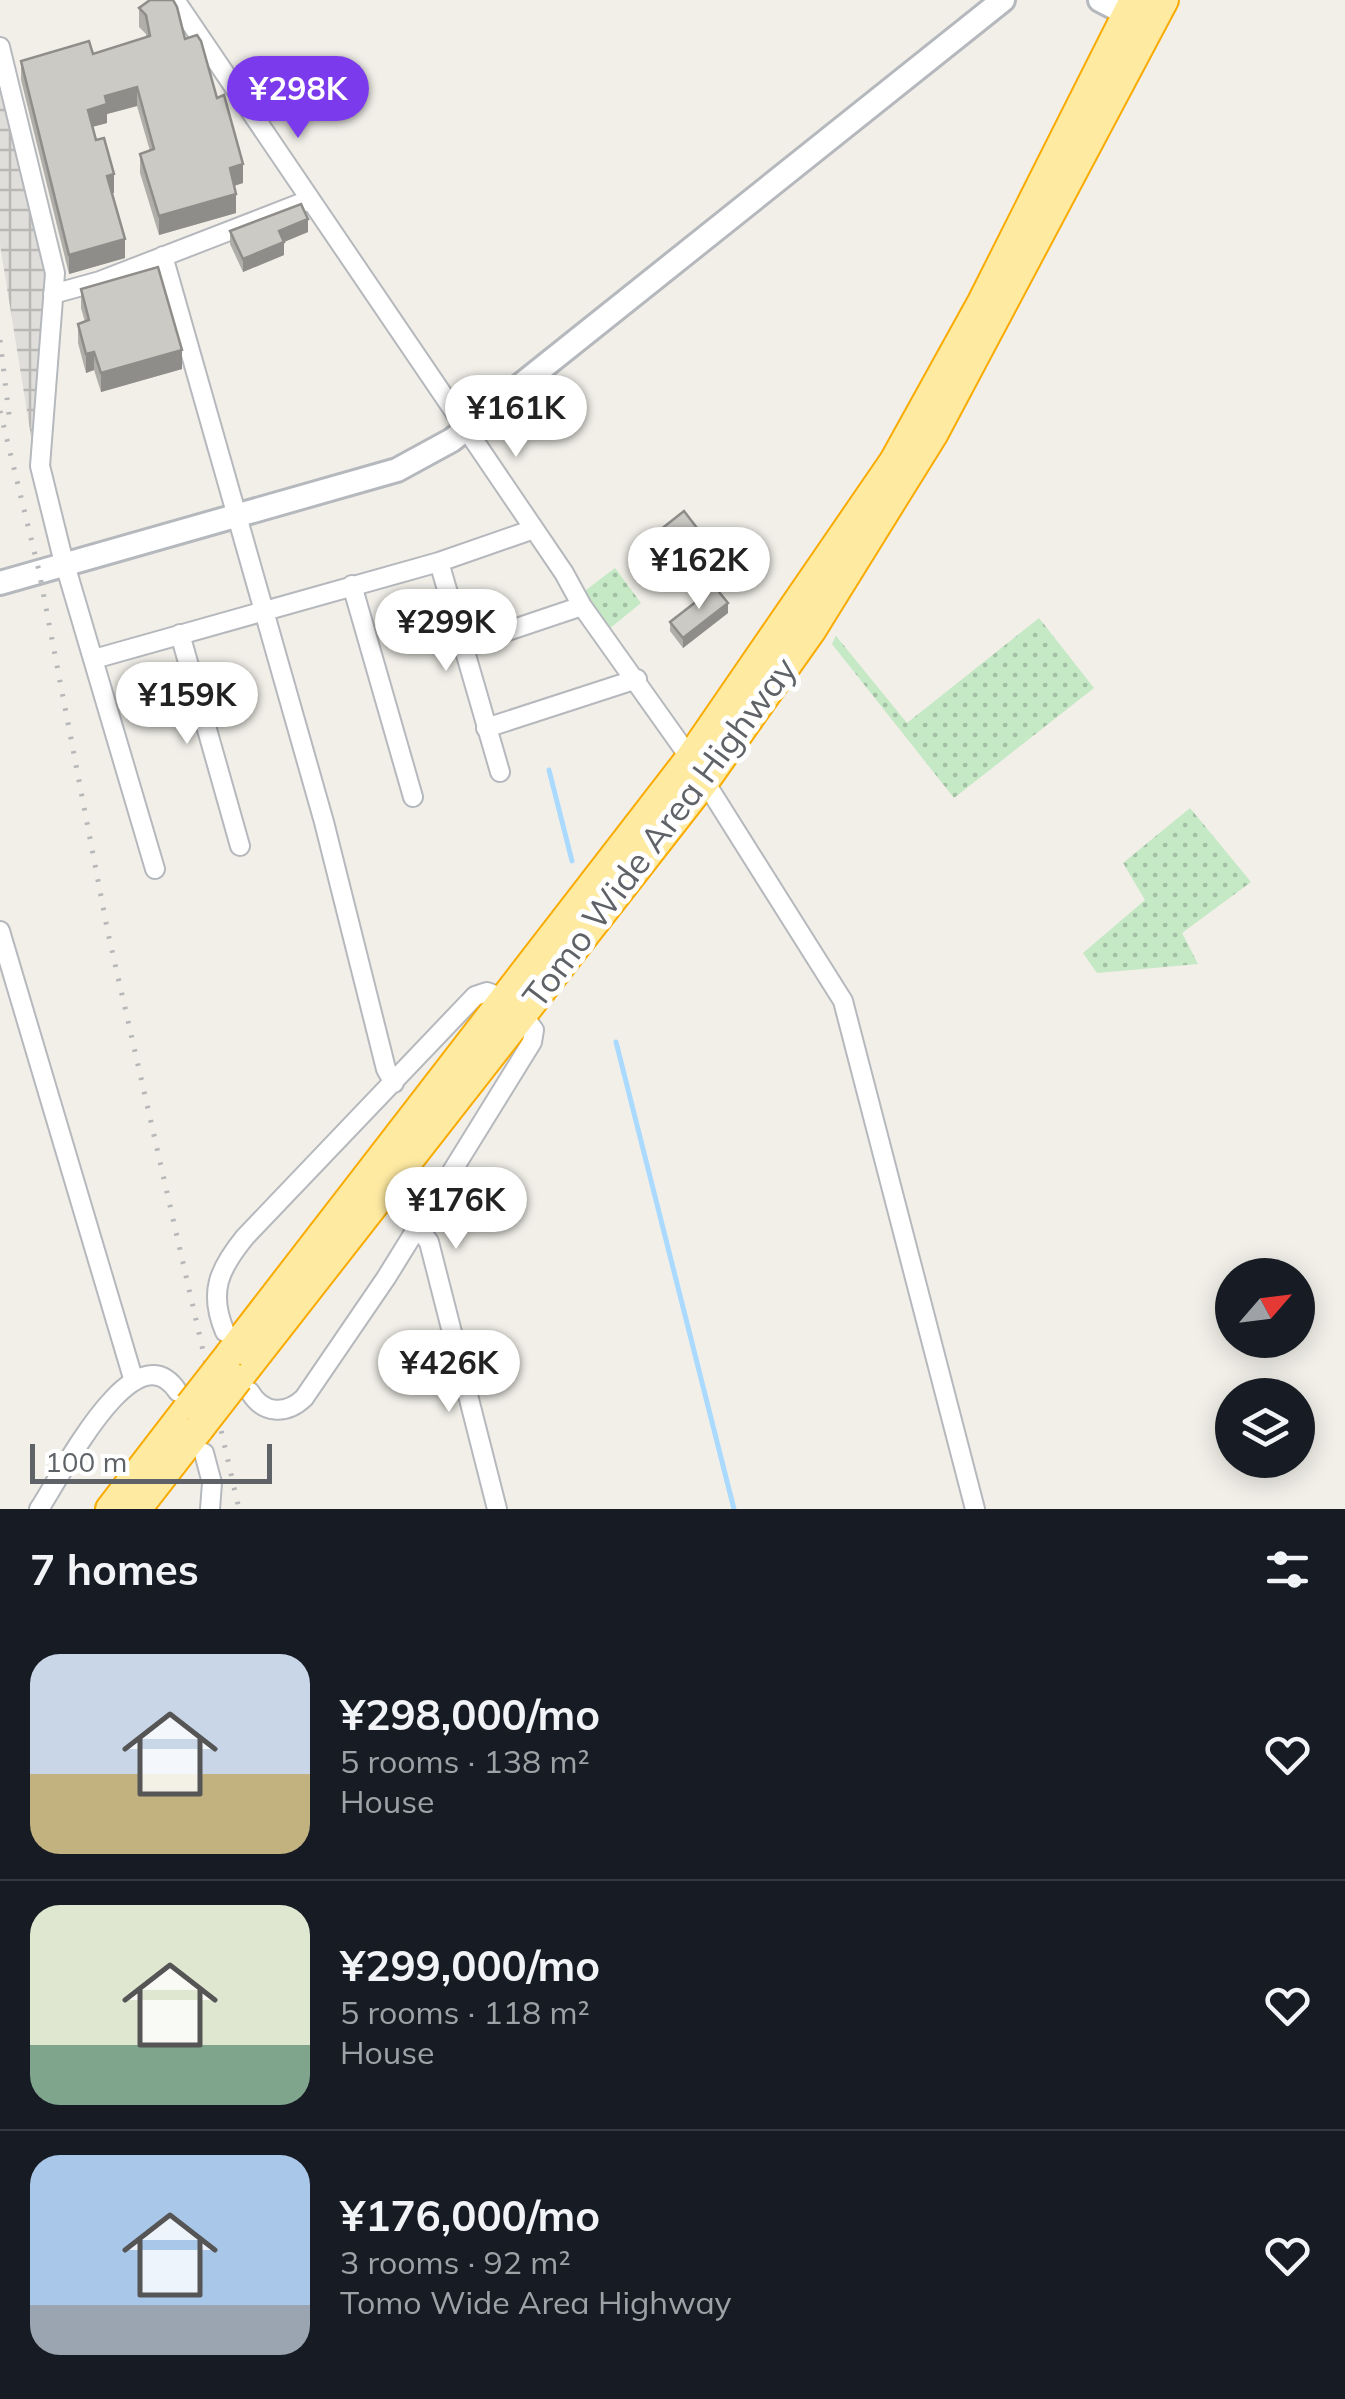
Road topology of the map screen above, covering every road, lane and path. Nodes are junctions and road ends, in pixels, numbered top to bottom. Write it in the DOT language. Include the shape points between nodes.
graph roads {
  1 [pos="174,0"];
  2 [pos="1003,0"];
  3 [pos="1100,0"];
  4 [pos="1164,0"];
  5 [pos="1131,7"];
  6 [pos="0,47"];
  7 [pos="309,200"];
  8 [pos="164,256"];
  9 [pos="53,294"];
  10 [pos="467,430"];
  11 [pos="236,516"];
  12 [pos="534,529"];
  13 [pos="439,562"];
  14 [pos="67,564"];
  15 [pos="0,583"];
  16 [pos="352,585"];
  17 [pos="582,606"];
  18 [pos="262,612"];
  19 [pos="180,634"];
  20 [pos="463,646"];
  21 [pos="94,658"];
  22 [pos="637,678"];
  23 [pos="486,728"];
  24 [pos="698,769"];
  25 [pos="500,772"];
  26 [pos="413,797"];
  27 [pos="240,846"];
  28 [pos="155,870"];
  29 [pos="0,930"];
  30 [pos="514,1006"];
  31 [pos="394,1083"];
  32 [pos="416,1225"];
  33 [pos="235,1364"];
  34 [pos="133,1378"];
  35 [pos="193,1420"];
  36 [pos="39,1509"];
  37 [pos="110,1509"];
  38 [pos="137,1509"];
  39 [pos="210,1509"];
  40 [pos="497,1509"];
  41 [pos="974,1509"];
  1 -- 7 [label="street"];
  2 -- 10 [label="street"];
  3 -- 5 [label="street"];
  4 -- 24 [label="highway, Tomo Wide Area Highway" via="934,433 820,617"];
  5 -- 24 [label="highway, Tomo Wide Area Highway" via="894,460"];
  6 -- 9 [label="street" via="47,228"];
  7 -- 8 [label="street"];
  7 -- 10 [label="street"];
  8 -- 9 [label="street"];
  8 -- 11 [label="street"];
  9 -- 14 [label="street" via="40,466"];
  10 -- 11 [label="street" via="397,470"];
  10 -- 12 [label="street"];
  11 -- 14 [label="street"];
  11 -- 18 [label="street"];
  12 -- 13 [label="street"];
  12 -- 17 [label="street"];
  13 -- 16 [label="street"];
  13 -- 20 [label="street"];
  14 -- 15 [label="street"];
  14 -- 21 [label="street"];
  16 -- 18 [label="street"];
  16 -- 26 [label="street"];
  17 -- 20 [label="street"];
  17 -- 22 [label="street"];
  18 -- 19 [label="street"];
  18 -- 31 [label="street"];
  19 -- 21 [label="street"];
  19 -- 27 [label="street"];
  20 -- 23 [label="street"];
  21 -- 28 [label="street"];
  22 -- 23 [label="street"];
  22 -- 24 [label="street"];
  23 -- 25 [label="street"];
  24 -- 30 [label="highway, Tomo Wide Area Highway"];
  24 -- 41 [label="street" via="843,1001 855,1032"];
  29 -- 34 [label="street"];
  30 -- 31 [label="street" via="487,992 475,996"];
  30 -- 32 [label="street" via="534,1030 532,1042"];
  30 -- 33 [label="highway, Tomo Wide Area Highway"];
  31 -- 33 [label="street" via="225,1261 214,1302"];
  32 -- 33 [label="street" via="300,1403 273,1410 260,1405"];
  32 -- 40 [label="street" via="429,1242"];
  33 -- 35 [label="highway, Tomo Wide Area Highway, bridge"];
  34 -- 35 [label="street" via="153,1374 170,1382"];
  34 -- 36 [label="street"];
  35 -- 37 [label="highway, Tomo Wide Area Highway"];
  35 -- 38 [label="highway, Tomo Wide Area Highway"];
  35 -- 39 [label="street" via="212,1482"];
}
